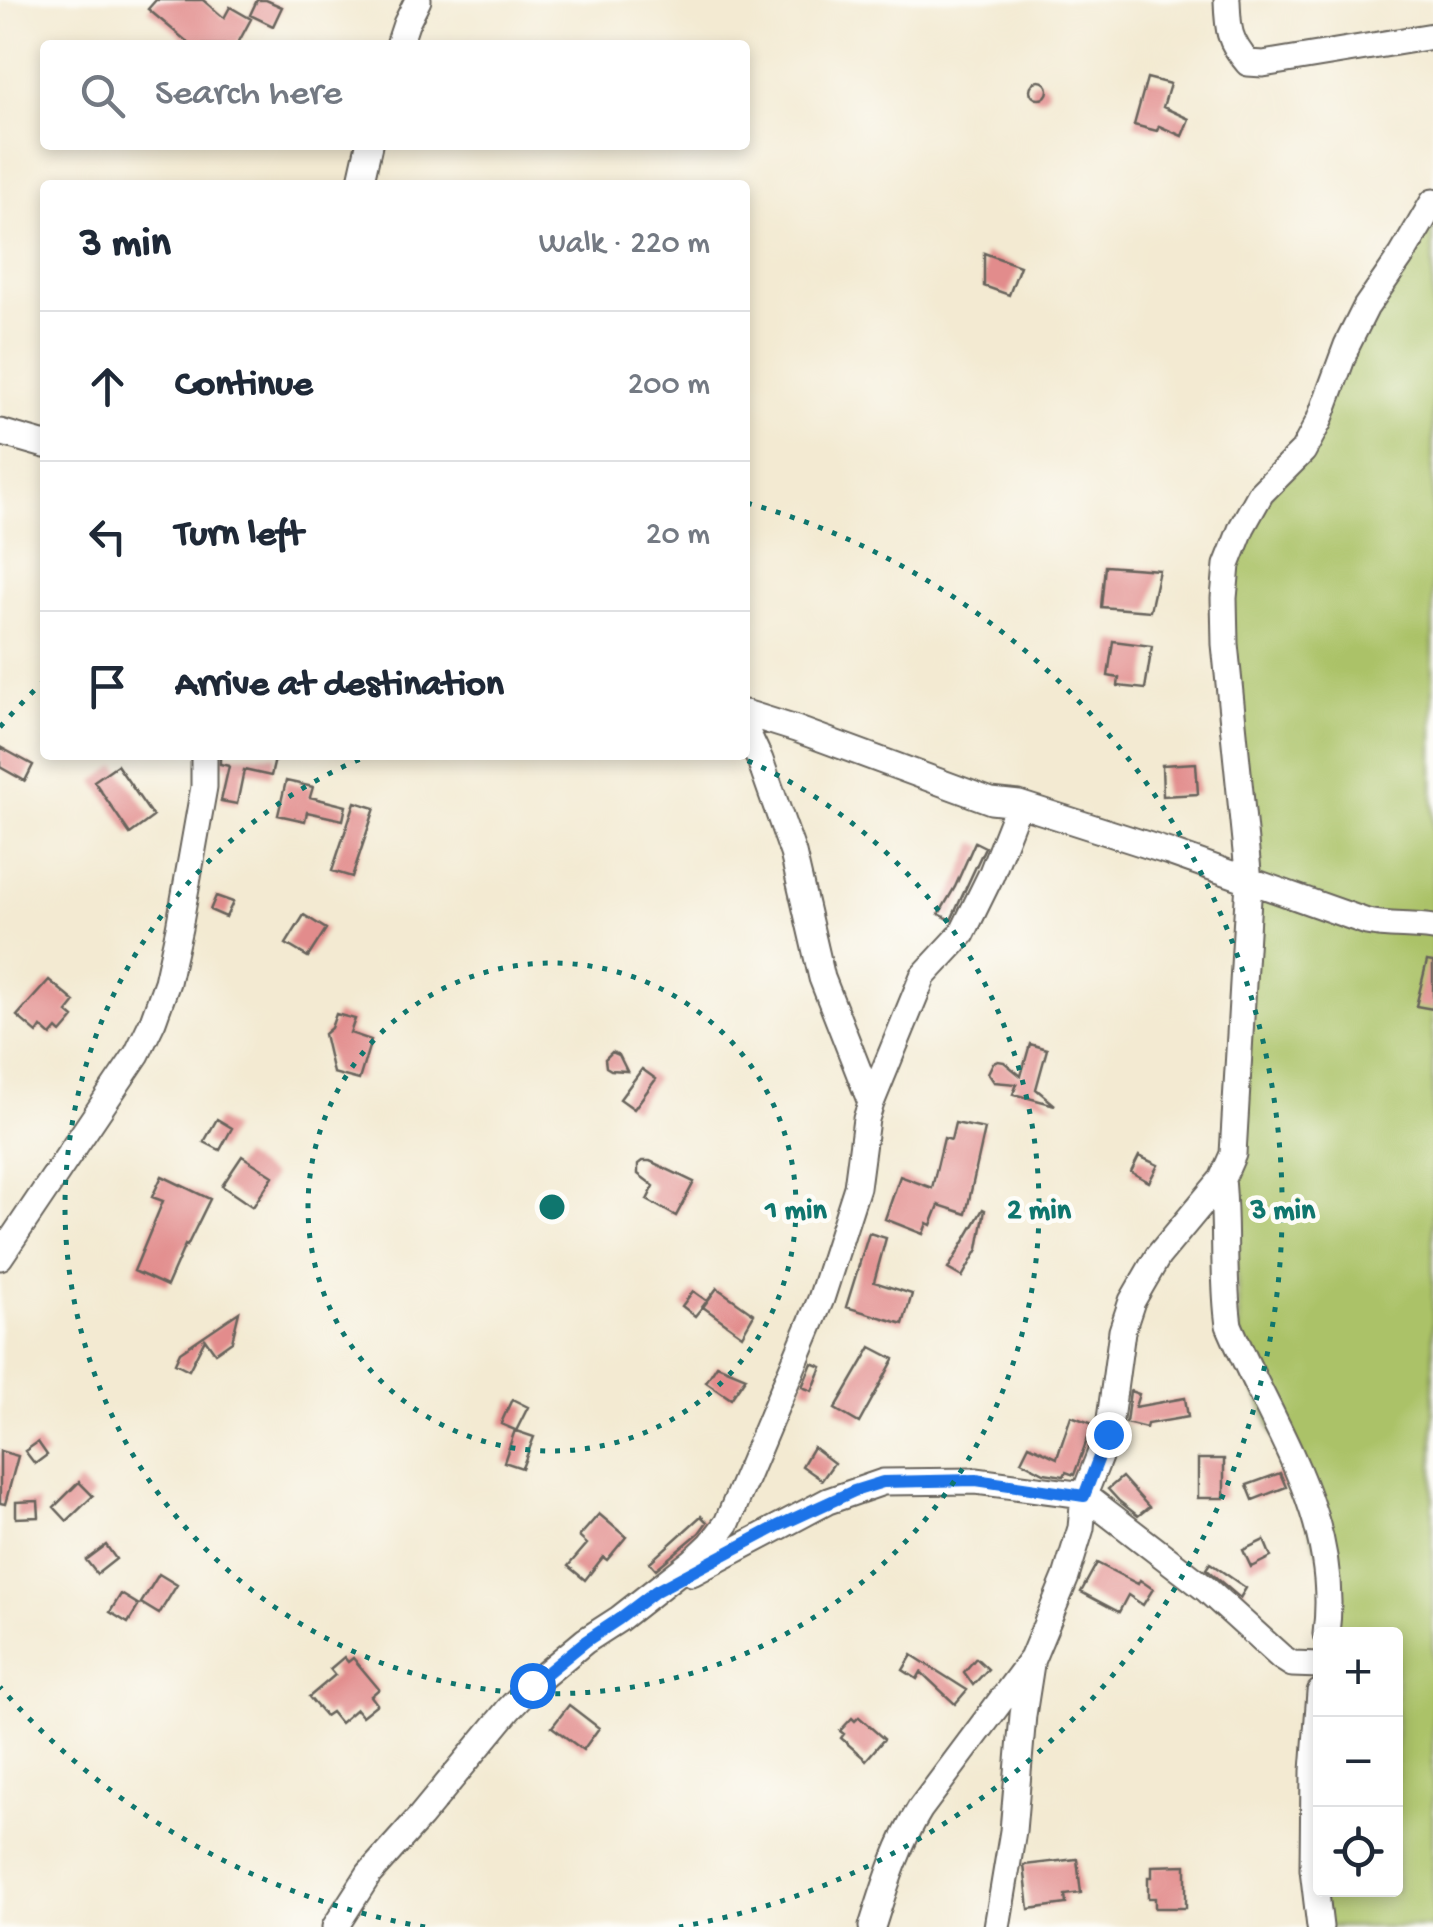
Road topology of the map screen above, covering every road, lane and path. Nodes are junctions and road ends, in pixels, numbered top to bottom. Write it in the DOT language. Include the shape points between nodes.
graph roads {
  1 [pos="418,0"];
  2 [pos="1227,0"];
  3 [pos="1433,36"];
  4 [pos="401,40"];
  5 [pos="367,150"];
  6 [pos="361,180"];
  7 [pos="1433,202"];
  8 [pos="0,432"];
  9 [pos="40,444"];
  10 [pos="750,715"];
  11 [pos="750,739"];
  12 [pos="204,760"];
  13 [pos="1019,804"];
  14 [pos="1249,881"];
  15 [pos="1433,928"];
  16 [pos="871,1103"];
  17 [pos="1222,1179"];
  18 [pos="0,1257"];
  19 [pos="1084,1496"];
  20 [pos="656,1591"];
  21 [pos="1327,1627"];
  22 [pos="1032,1659"];
  23 [pos="1313,1665"];
  24 [pos="1318,1717"];
  25 [pos="334,1927"];
  26 [pos="872,1927"];
  27 [pos="998,1927"];
  28 [pos="1320,1927"];
  1 -- 4 [label="street"];
  2 -- 3 [label="street" via="1229,34 1248,63"];
  5 -- 6 [label="street"];
  7 -- 14 [label="street" via="1366,306 1303,451 1260,493 1227,565 1225,644"];
  8 -- 9 [label="street"];
  10 -- 13 [label="street" via="991,801"];
  11 -- 16 [label="street" via="793,853 822,978"];
  12 -- 18 [label="street" via="179,928 153,1020 138,1054"];
  13 -- 14 [label="street"];
  13 -- 16 [label="street" via="962,934 922,976"];
  14 -- 15 [label="street" via="1366,922"];
  14 -- 17 [label="street" via="1235,1147"];
  16 -- 20 [label="street" via="846,1226 746,1482 711,1544"];
  17 -- 19 [label="street" via="1158,1256 1132,1301 1108,1434"];
  17 -- 21 [label="street" via="1228,1326 1318,1520"];
  19 -- 20 [label="street" via="976,1480 883,1482 828,1502"];
  19 -- 22 [label="street" via="1066,1576"];
  19 -- 23 [label="street" via="1206,1588 1281,1657"];
  20 -- 25 [label="street" via="558,1663 509,1709 369,1874"];
  22 -- 26 [label="street" via="908,1829"];
  22 -- 27 [label="street"];
  24 -- 28 [label="street" via="1313,1869"];
}
